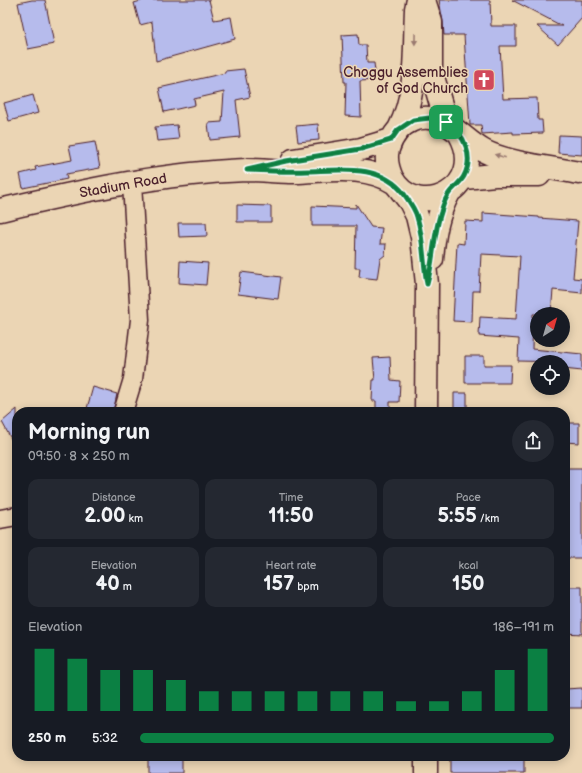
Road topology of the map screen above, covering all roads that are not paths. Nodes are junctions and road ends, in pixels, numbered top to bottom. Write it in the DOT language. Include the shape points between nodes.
graph roads {
  1 [pos="418,0"];
  2 [pos="424,0"];
  3 [pos="453,128"];
  4 [pos="395,135"];
  5 [pos="247,170"];
  6 [pos="581,173"];
  7 [pos="464,178"];
  8 [pos="132,183"];
  9 [pos="397,186"];
  10 [pos="449,194"];
  11 [pos="0,210"];
  12 [pos="427,284"];
  13 [pos="124,407"];
  14 [pos="426,407"];
  15 [pos="12,517"];
  16 [pos="0,519"];
  17 [pos="426,761"];
  18 [pos="426,773"];
  1 -- 4 [label="main road, one-way" via="412,86 406,115"];
  2 -- 3 [label="main road" via="431,22 431,70"];
  3 -- 4 [label="main road" via="430,118 413,120"];
  6 -- 3 [label="main road, one-way" via="516,161 485,152"];
  3 -- 7 [label="main road" via="465,144 468,155 468,167"];
  4 -- 5 [label="main road, Stadium Road" via="361,149"];
  4 -- 9 [label="main road" via="387,154 388,170"];
  5 -- 8 [label="main road, Stadium Road"];
  5 -- 9 [label="main road, Stadium Road" via="354,170 382,175"];
  6 -- 7 [label="main road"];
  7 -- 10 [label="main road"];
  8 -- 11 [label="main road, Stadium Road"];
  8 -- 13 [label="street" via="140,320 133,378"];
  9 -- 10 [label="main road" via="410,196 423,199"];
  9 -- 12 [label="main road" via="417,216"];
  10 -- 12 [label="main road" via="443,203 436,228"];
  12 -- 14 [label="main road"];
  15 -- 16 [label="street"];
  17 -- 18 [label="main road"];
}
